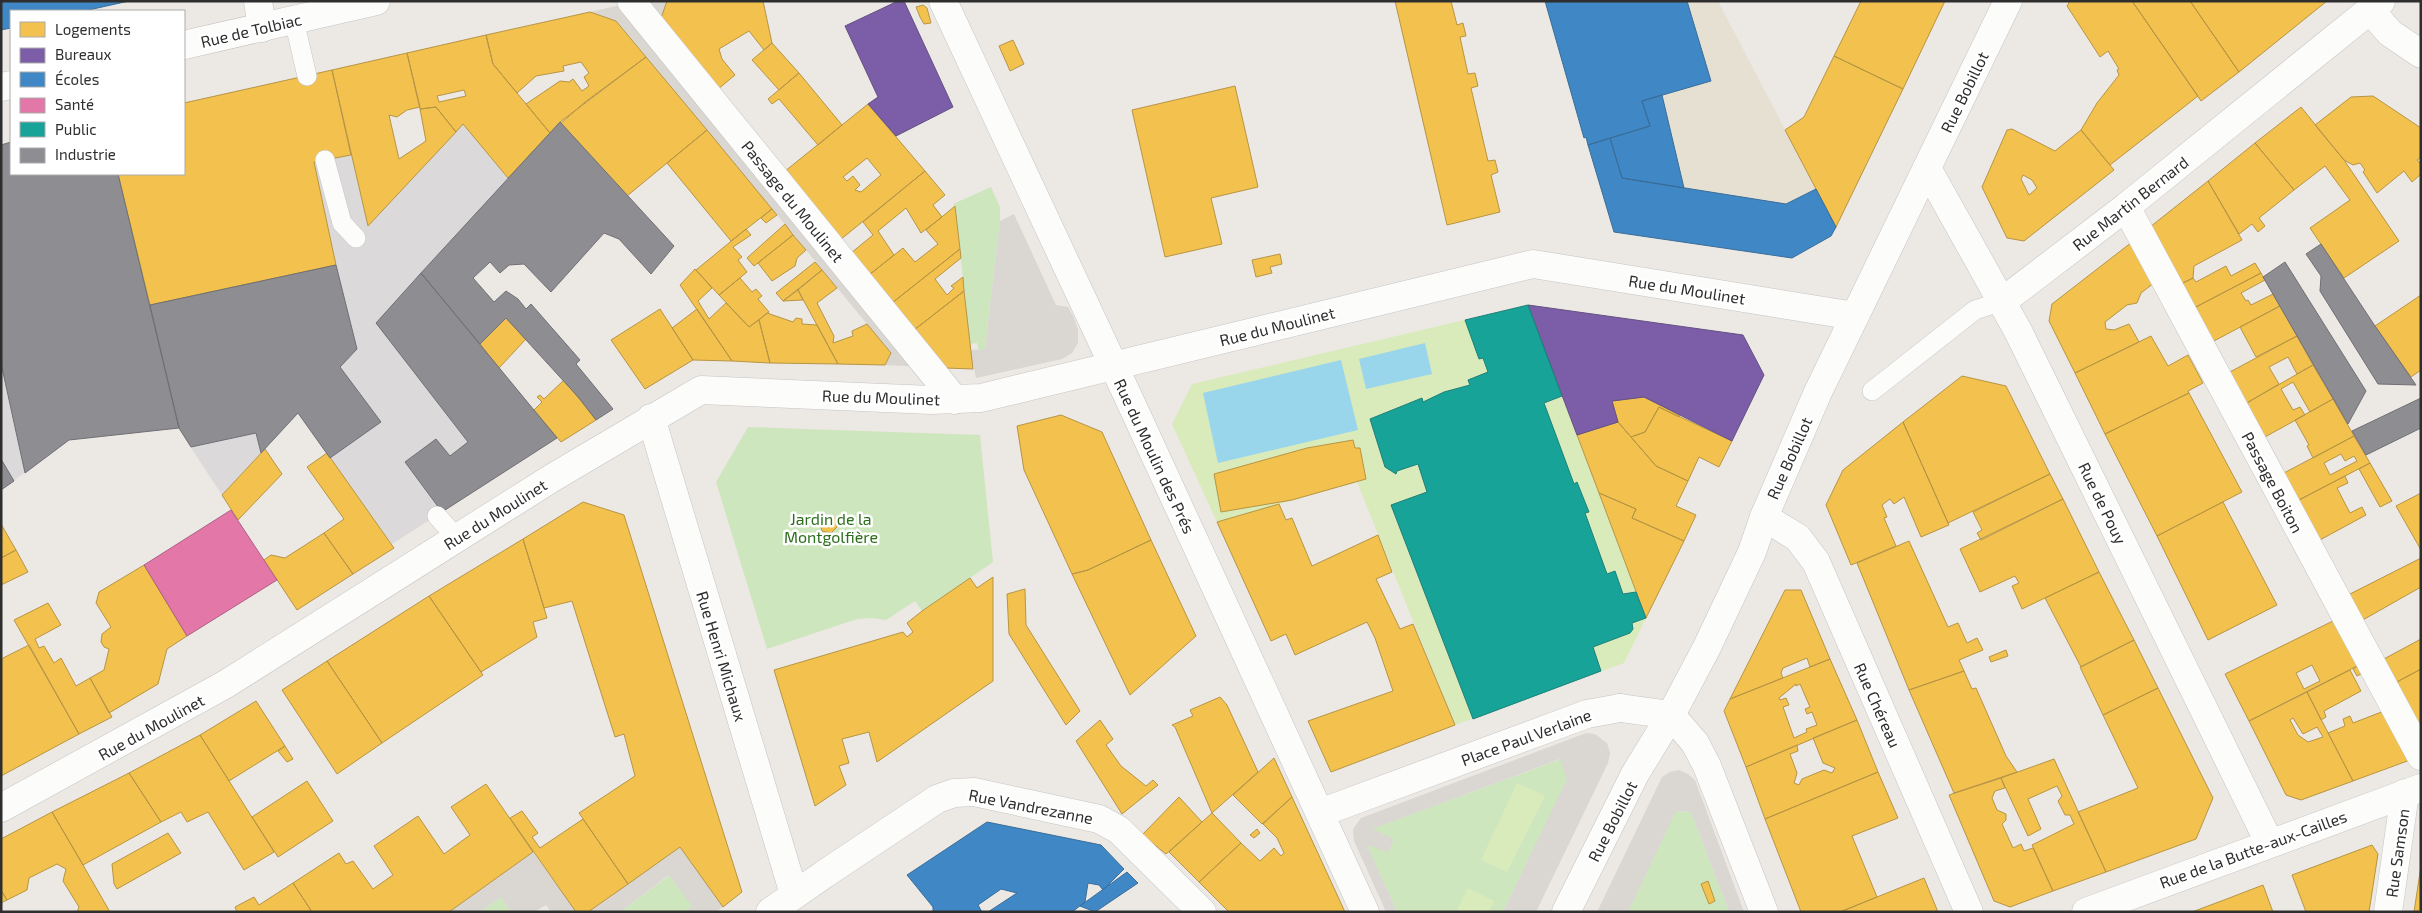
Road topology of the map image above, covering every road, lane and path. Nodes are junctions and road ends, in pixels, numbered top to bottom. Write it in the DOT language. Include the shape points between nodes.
graph roads {
  1 [pos="376,1"];
  2 [pos="631,1"];
  3 [pos="943,1"];
  4 [pos="2008,1"];
  5 [pos="2376,5"];
  6 [pos="260,14"];
  7 [pos="294,20"];
  8 [pos="185,45"];
  9 [pos="2421,54"];
  10 [pos="307,76"];
  11 [pos="326,160"];
  12 [pos="1927,168"];
  13 [pos="2126,207"];
  14 [pos="356,238"];
  15 [pos="2003,301"];
  16 [pos="1855,316"];
  17 [pos="1113,366"];
  18 [pos="1872,391"];
  19 [pos="955,400"];
  20 [pos="651,418"];
  21 [pos="437,516"];
  22 [pos="1764,517"];
  23 [pos="457,538"];
  24 [pos="1671,715"];
  25 [pos="2421,756"];
  26 [pos="2413,790"];
  27 [pos="1,808"];
  28 [pos="1320,813"];
  29 [pos="2269,842"];
  30 [pos="796,903"];
  31 [pos="770,912"];
  32 [pos="1202,912"];
  33 [pos="1365,912"];
  34 [pos="1566,912"];
  35 [pos="1764,912"];
  36 [pos="1969,912"];
  37 [pos="2086,912"];
  38 [pos="2388,912"];
  1 -- 7 [label="street, Rue de Tolbiac"];
  2 -- 19 [label="street, Passage du Moulinet"];
  3 -- 17 [label="street, Rue du Moulin des Prés"];
  4 -- 12 [label="street, Rue Bobillot"];
  5 -- 9 [label="street" via="2390,33"];
  5 -- 13 [label="street, Rue Martin Bernard"];
  6 -- 7 [label="street, Rue de Tolbiac"];
  6 -- 8 [label="street, Rue de Tolbiac"];
  7 -- 10 [label="lane"];
  11 -- 14 [label="lane" via="342,223"];
  12 -- 15 [label="street, Rue de Pouy"];
  12 -- 16 [label="street, Rue Bobillot"];
  13 -- 15 [label="street, Rue Martin Bernard"];
  13 -- 25 [label="street, Passage Boiton"];
  15 -- 18 [label="lane, Rue Martin Bernard" via="1975,310"];
  15 -- 29 [label="street, Rue de Pouy"];
  16 -- 17 [label="street, Rue du Moulinet" via="1533,264"];
  16 -- 22 [label="street, Rue Bobillot"];
  17 -- 19 [label="street, Rue du Moulinet" via="981,398"];
  17 -- 28 [label="street, Rue du Moulin des Prés"];
  19 -- 20 [label="street, Rue du Moulinet" via="700,390"];
  20 -- 23 [label="street, Rue du Moulinet"];
  20 -- 30 [label="street, Rue Henri Michaux"];
  21 -- 23 [label="lane"];
  22 -- 24 [label="street, Rue Bobillot" via="1752,552"];
  22 -- 36 [label="street, Rue Chéreau" via="1798,538 1816,562"];
  23 -- 27 [label="street, Rue du Moulinet" via="226,684"];
  24 -- 28 [label="street, Place Paul Verlaine" via="1620,708 1588,714"];
  24 -- 34 [label="street, Rue Bobillot" via="1635,774"];
  24 -- 35 [label="street" via="1694,743 1707,766"];
  26 -- 29 [label="street, Rue de la Butte-aux-Cailles"];
  26 -- 38 [label="street, Rue Samson"];
  28 -- 33 [label="street, Rue du Moulin des Prés"];
  29 -- 37 [label="street, Rue de la Butte-aux-Cailles"];
  30 -- 31 [label="street, Rue Vandrezanne"];
  30 -- 32 [label="street, Rue Vandrezanne" via="826,873 937,799 954,793 974,792 1099,819 1119,830"];
}
